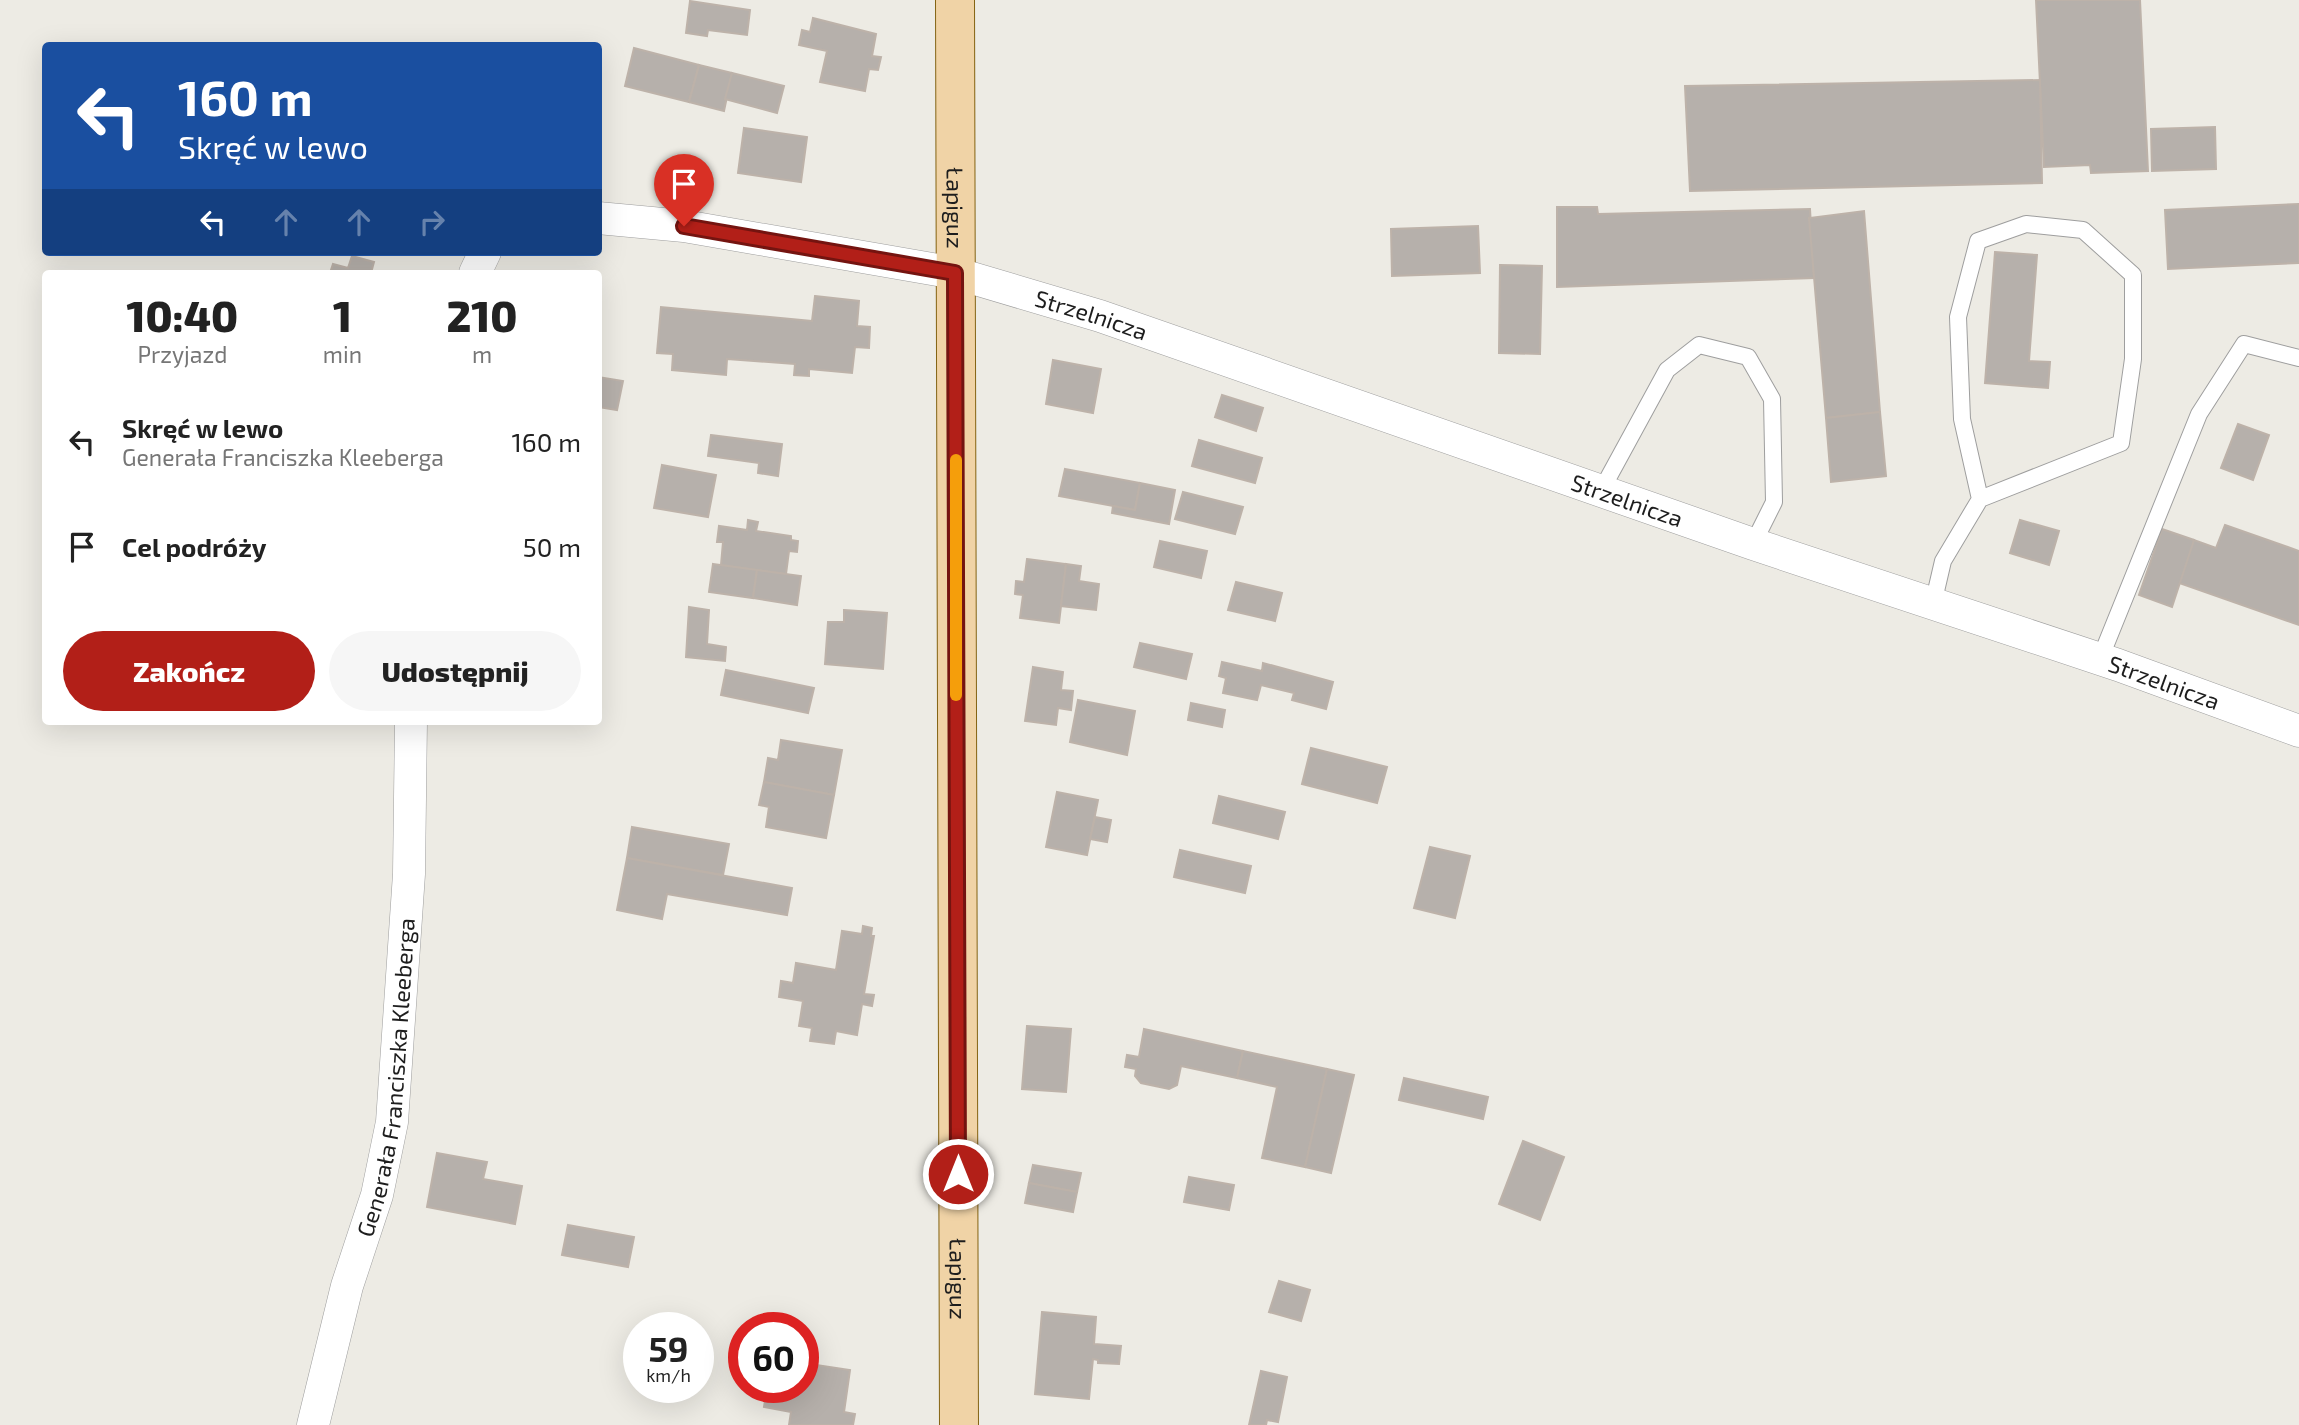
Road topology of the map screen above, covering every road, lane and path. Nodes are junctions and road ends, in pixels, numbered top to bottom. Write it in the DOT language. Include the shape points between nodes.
graph roads {
  1 [pos="955,0"];
  2 [pos="602,218"];
  3 [pos="955,273"];
  4 [pos="2299,358"];
  5 [pos="1601,491"];
  6 [pos="1980,499"];
  7 [pos="1754,544"];
  8 [pos="1933,604"];
  9 [pos="2100,659"];
  10 [pos="411,725"];
  11 [pos="2299,731"];
  12 [pos="313,1425"];
  13 [pos="958,1425"];
  1 -- 3 [label="main road, Łapiguz"];
  2 -- 3 [label="street" via="684,226"];
  3 -- 5 [label="street, Strzelnicza" via="1100,316"];
  3 -- 13 [label="main road, Łapiguz"];
  4 -- 9 [label="lane" via="2244,344 2199,414"];
  5 -- 7 [label="street, Strzelnicza"];
  5 -- 7 [label="lane" via="1667,370 1699,345 1748,357 1772,399 1774,502"];
  6 -- 6 [label="lane" via="2121,443 2133,359 2133,275 2083,230 2026,224 1978,240 1958,317 1962,419"];
  6 -- 8 [label="lane" via="1942,561"];
  7 -- 8 [label="street, Strzelnicza"];
  8 -- 9 [label="street, Strzelnicza"];
  9 -- 11 [label="street, Strzelnicza"];
  10 -- 12 [label="street, Generała Franciszka Kleeberga" via="409,874 392,1122 377,1195 347,1286"];
}
